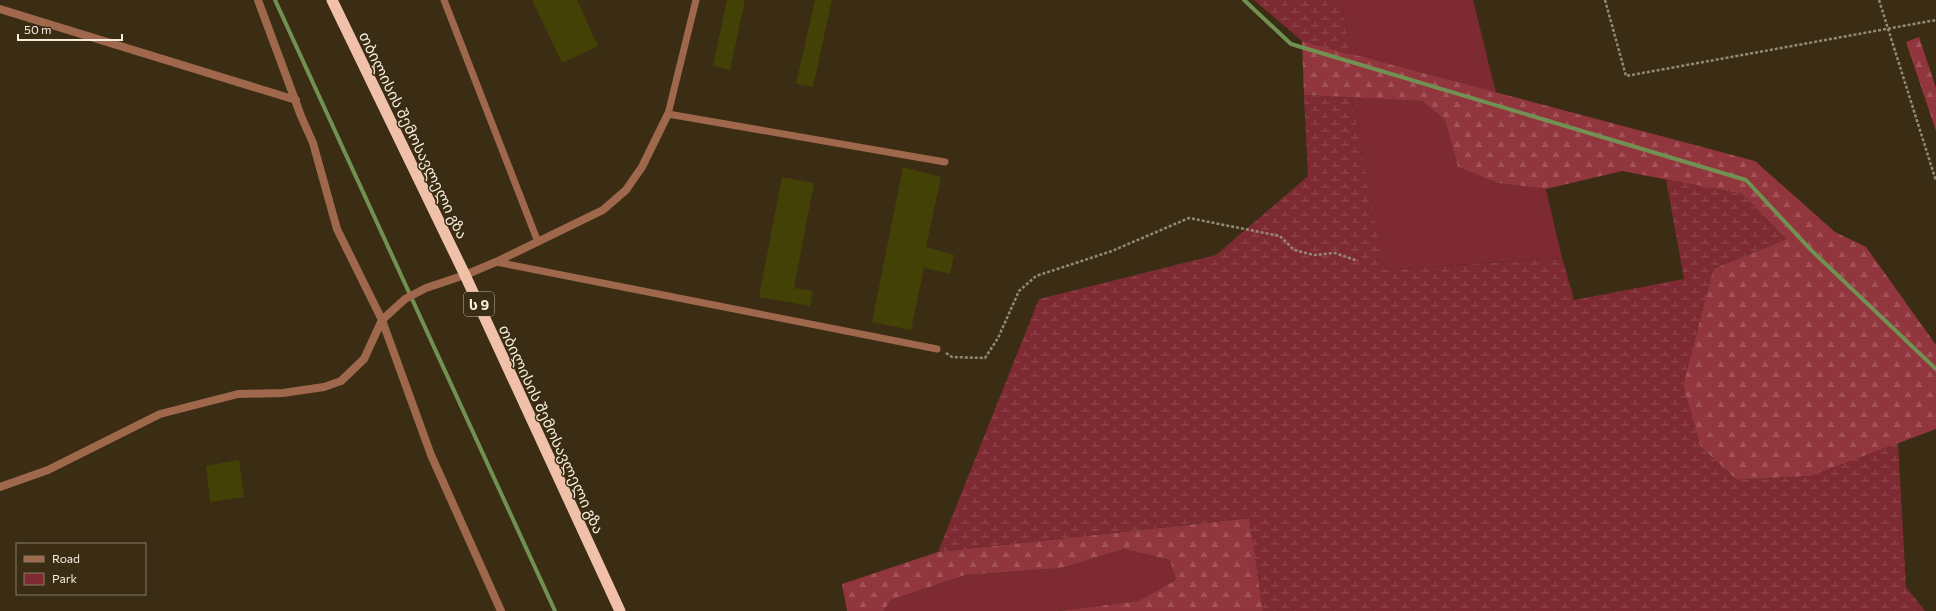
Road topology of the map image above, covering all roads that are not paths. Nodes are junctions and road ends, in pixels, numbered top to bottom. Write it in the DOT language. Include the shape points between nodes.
graph roads {
  1 [pos="258,0"];
  2 [pos="332,0"];
  3 [pos="444,0"];
  4 [pos="696,0"];
  5 [pos="0,9"];
  6 [pos="296,100"];
  7 [pos="668,114"];
  8 [pos="945,162"];
  9 [pos="538,242"];
  10 [pos="496,262"];
  11 [pos="465,275"];
  12 [pos="382,320"];
  13 [pos="938,349"];
  14 [pos="0,487"];
  15 [pos="501,611"];
  16 [pos="620,611"];
  1 -- 6 [label="street"];
  2 -- 11 [label="highway, თბილისის შემოსავლელი გზა / ს 9"];
  3 -- 9 [label="lane"];
  4 -- 7 [label="lane"];
  5 -- 6 [label="street"];
  6 -- 12 [label="street" via="313,143 337,229"];
  7 -- 8 [label="lane"];
  7 -- 9 [label="street" via="642,167 626,190 603,210"];
  9 -- 10 [label="street"];
  10 -- 11 [label="street"];
  10 -- 13 [label="lane"];
  11 -- 12 [label="street" via="426,288 405,299"];
  11 -- 16 [label="highway, თბილისის შემოსავლელი გზა / ს 9"];
  12 -- 14 [label="street" via="364,359 341,381 324,387 283,393 238,394 160,414 48,470"];
  12 -- 15 [label="street" via="431,455"];
}
